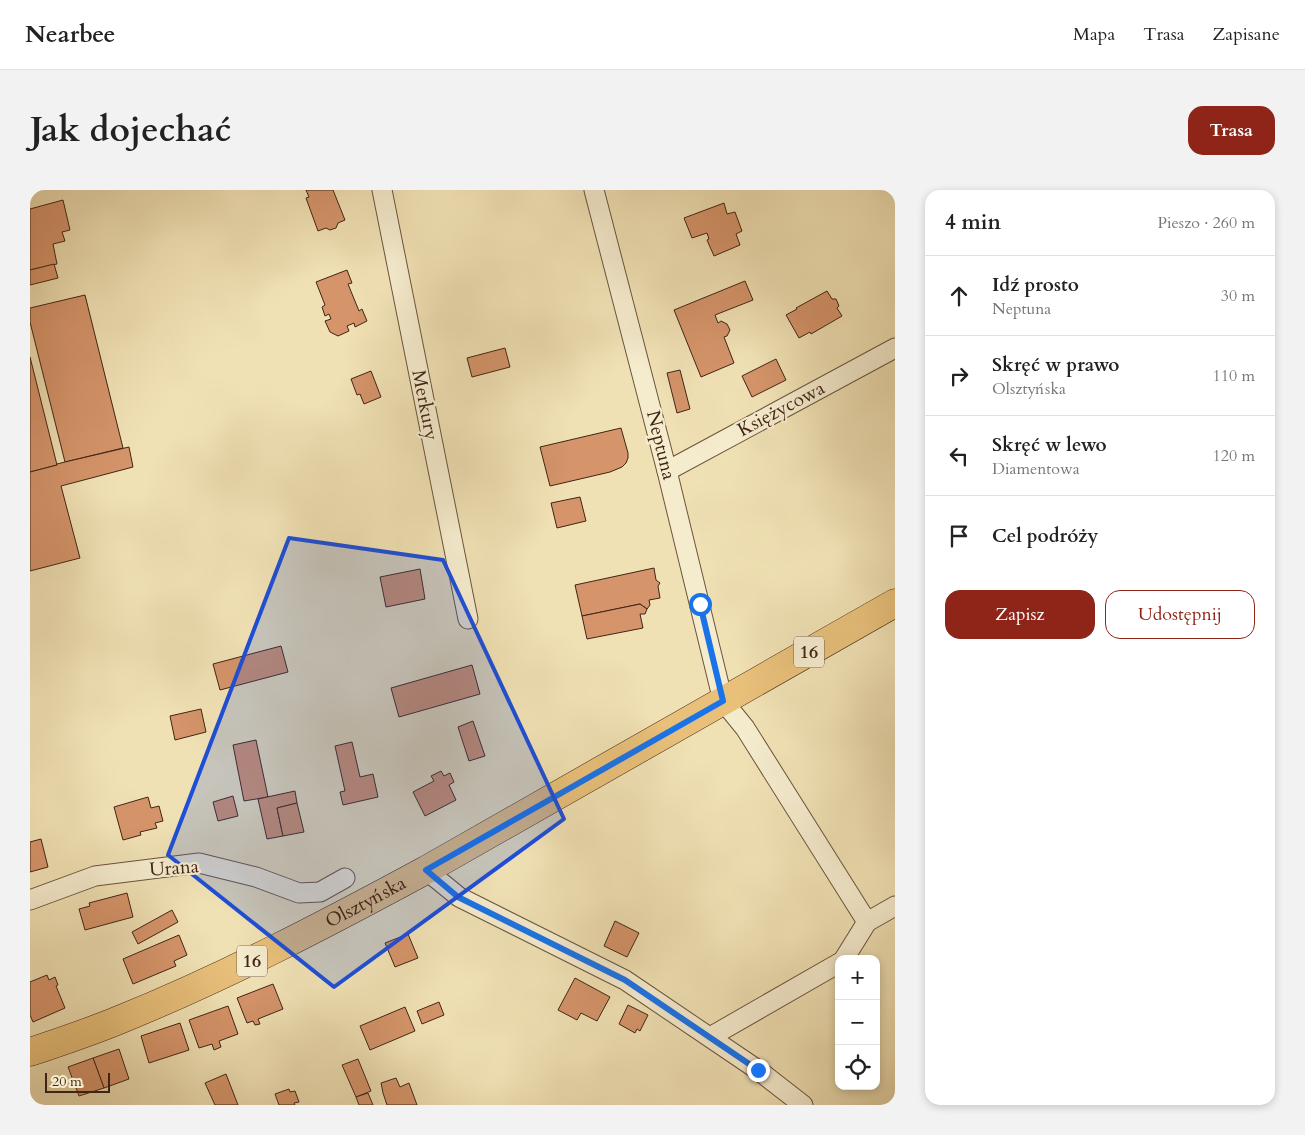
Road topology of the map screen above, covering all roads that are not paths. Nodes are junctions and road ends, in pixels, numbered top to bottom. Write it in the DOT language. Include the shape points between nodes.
graph roads {
  1 [pos="382,190"];
  2 [pos="594,190"];
  3 [pos="895,348"];
  4 [pos="667,471"];
  5 [pos="895,603"];
  6 [pos="468,619"];
  7 [pos="723,701"];
  8 [pos="426,870"];
  9 [pos="345,878"];
  10 [pos="30,900"];
  11 [pos="895,906"];
  12 [pos="868,922"];
  13 [pos="847,955"];
  14 [pos="835,966"];
  15 [pos="710,1037"];
  16 [pos="30,1052"];
  17 [pos="789,1102"];
  1 -- 6 [label="street, Merkury"];
  2 -- 4 [label="street, Neptuna"];
  3 -- 4 [label="street, Księżycowa"];
  4 -- 7 [label="street, Neptuna"];
  5 -- 7 [label="main road, Olsztyńska / 16"];
  7 -- 8 [label="main road, Olsztyńska / 16"];
  7 -- 12 [label="street" via="745,728"];
  8 -- 15 [label="street" via="458,897 625,980"];
  8 -- 16 [label="main road, Olsztyńska / 16" via="246,964 120,1020"];
  9 -- 10 [label="street, Urana" via="320,892 299,893 199,863 95,876"];
  11 -- 12 [label="street"];
  12 -- 13 [label="street"];
  14 -- 15 [label="street"];
  15 -- 17 [label="street" via="758,1070"];
}
